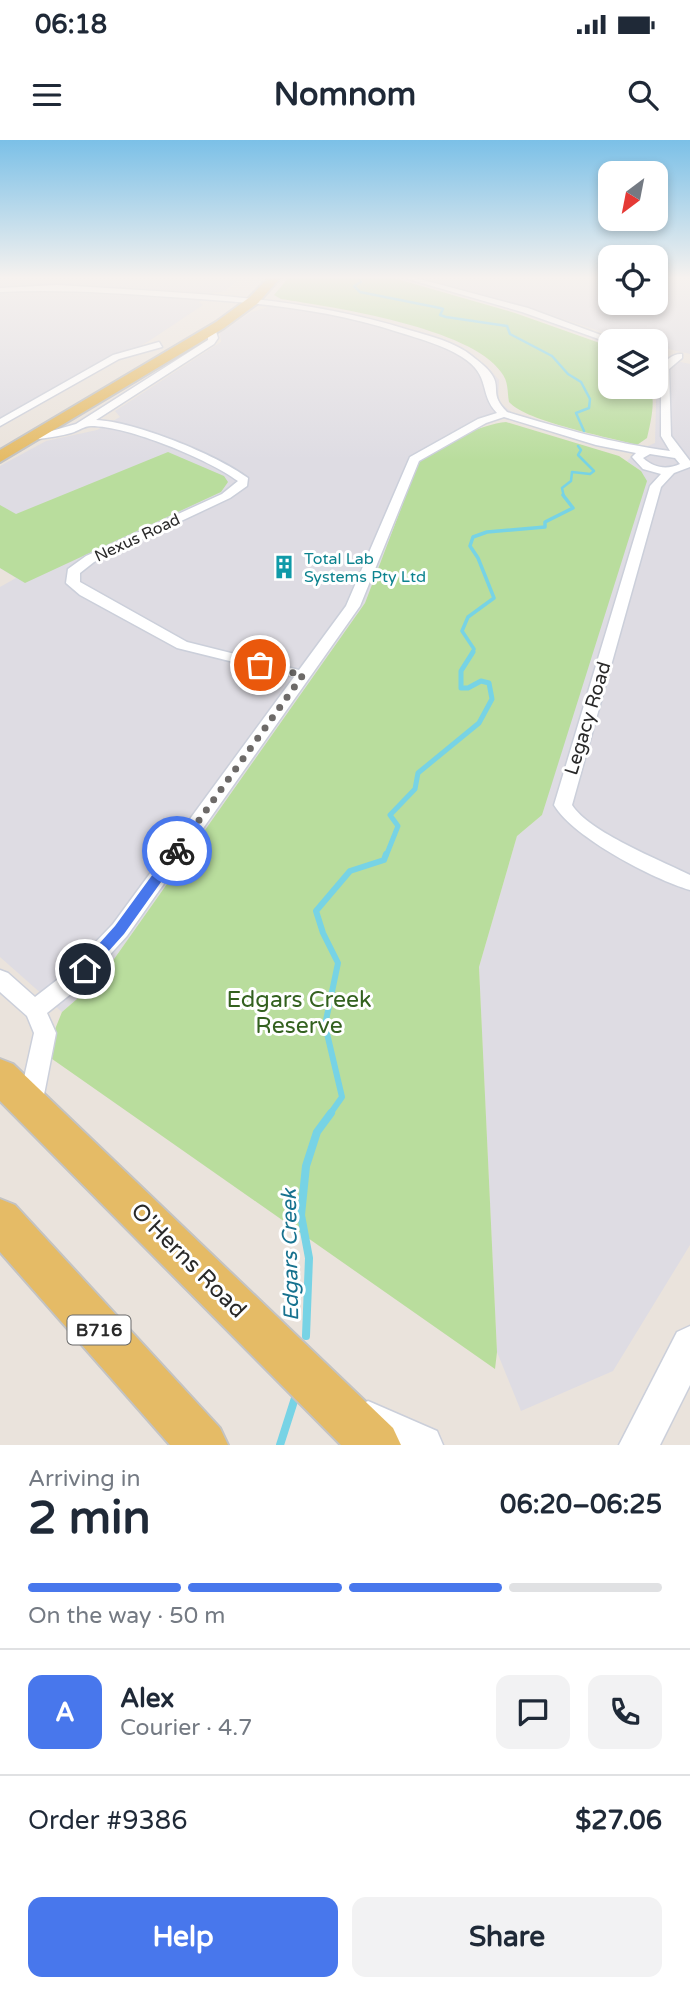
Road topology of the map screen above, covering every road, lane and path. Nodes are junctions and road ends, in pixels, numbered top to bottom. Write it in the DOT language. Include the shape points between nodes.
graph roads {
  1 [pos="199,338"];
  2 [pos="214,338"];
  3 [pos="427,338"];
  4 [pos="163,341"];
  5 [pos="668,354"];
  6 [pos="685,358"];
  7 [pos="112,390"];
  8 [pos="101,412"];
  9 [pos="504,414"];
  10 [pos="0,423"];
  11 [pos="85,423"];
  12 [pos="127,429"];
  13 [pos="39,436"];
  14 [pos="666,436"];
  15 [pos="645,453"];
  16 [pos="0,457"];
  17 [pos="683,465"];
  18 [pos="648,467"];
  19 [pos="656,486"];
  20 [pos="303,675"];
  21 [pos="690,883"];
  22 [pos="0,979"];
  23 [pos="35,1010"];
  24 [pos="15,1090"];
  25 [pos="0,1220"];
  26 [pos="690,1345"];
  27 [pos="340,1409"];
  28 [pos="201,1442"];
  29 [pos="376,1445"];
  30 [pos="423,1445"];
  31 [pos="639,1445"];
  1 -- 7 [label="main road"];
  2 -- 8 [label="street"];
  3 -- 9 [label="street" via="467,356 488,376 492,402"];
  4 -- 7 [label="main road" via="138,371"];
  4 -- 10 [label="street" via="116,357"];
  5 -- 6 [label="street"];
  6 -- 14 [label="street" via="665,366"];
  7 -- 13 [label="main road"];
  8 -- 11 [label="street"];
  8 -- 12 [label="street, Nexus Road"];
  9 -- 15 [label="street"];
  9 -- 20 [label="street" via="482,421 414,459 353,606"];
  11 -- 12 [label="street, Nexus Road"];
  11 -- 13 [label="street"];
  12 -- 20 [label="street, Nexus Road" via="230,470 241,476 243,483 226,496 90,559 73,572 73,583 182,645"];
  13 -- 16 [label="main road"];
  14 -- 15 [label="street"];
  14 -- 17 [label="street"];
  15 -- 17 [label="street"];
  15 -- 18 [label="street" via="639,462"];
  17 -- 18 [label="street"];
  17 -- 19 [label="street, Legacy Road"];
  18 -- 19 [label="street"];
  19 -- 21 [label="street, Legacy Road" via="563,805 567,816 584,828"];
  20 -- 23 [label="street" via="120,930 74,979"];
  22 -- 23 [label="street"];
  23 -- 24 [label="street" via="45,1033"];
  24 -- 27 [label="main road, O'Herns Road"];
  25 -- 28 [label="main road, B716"];
  26 -- 31 [label="street"];
  27 -- 29 [label="main road, O'Herns Road"];
  27 -- 30 [label="street"];
}
